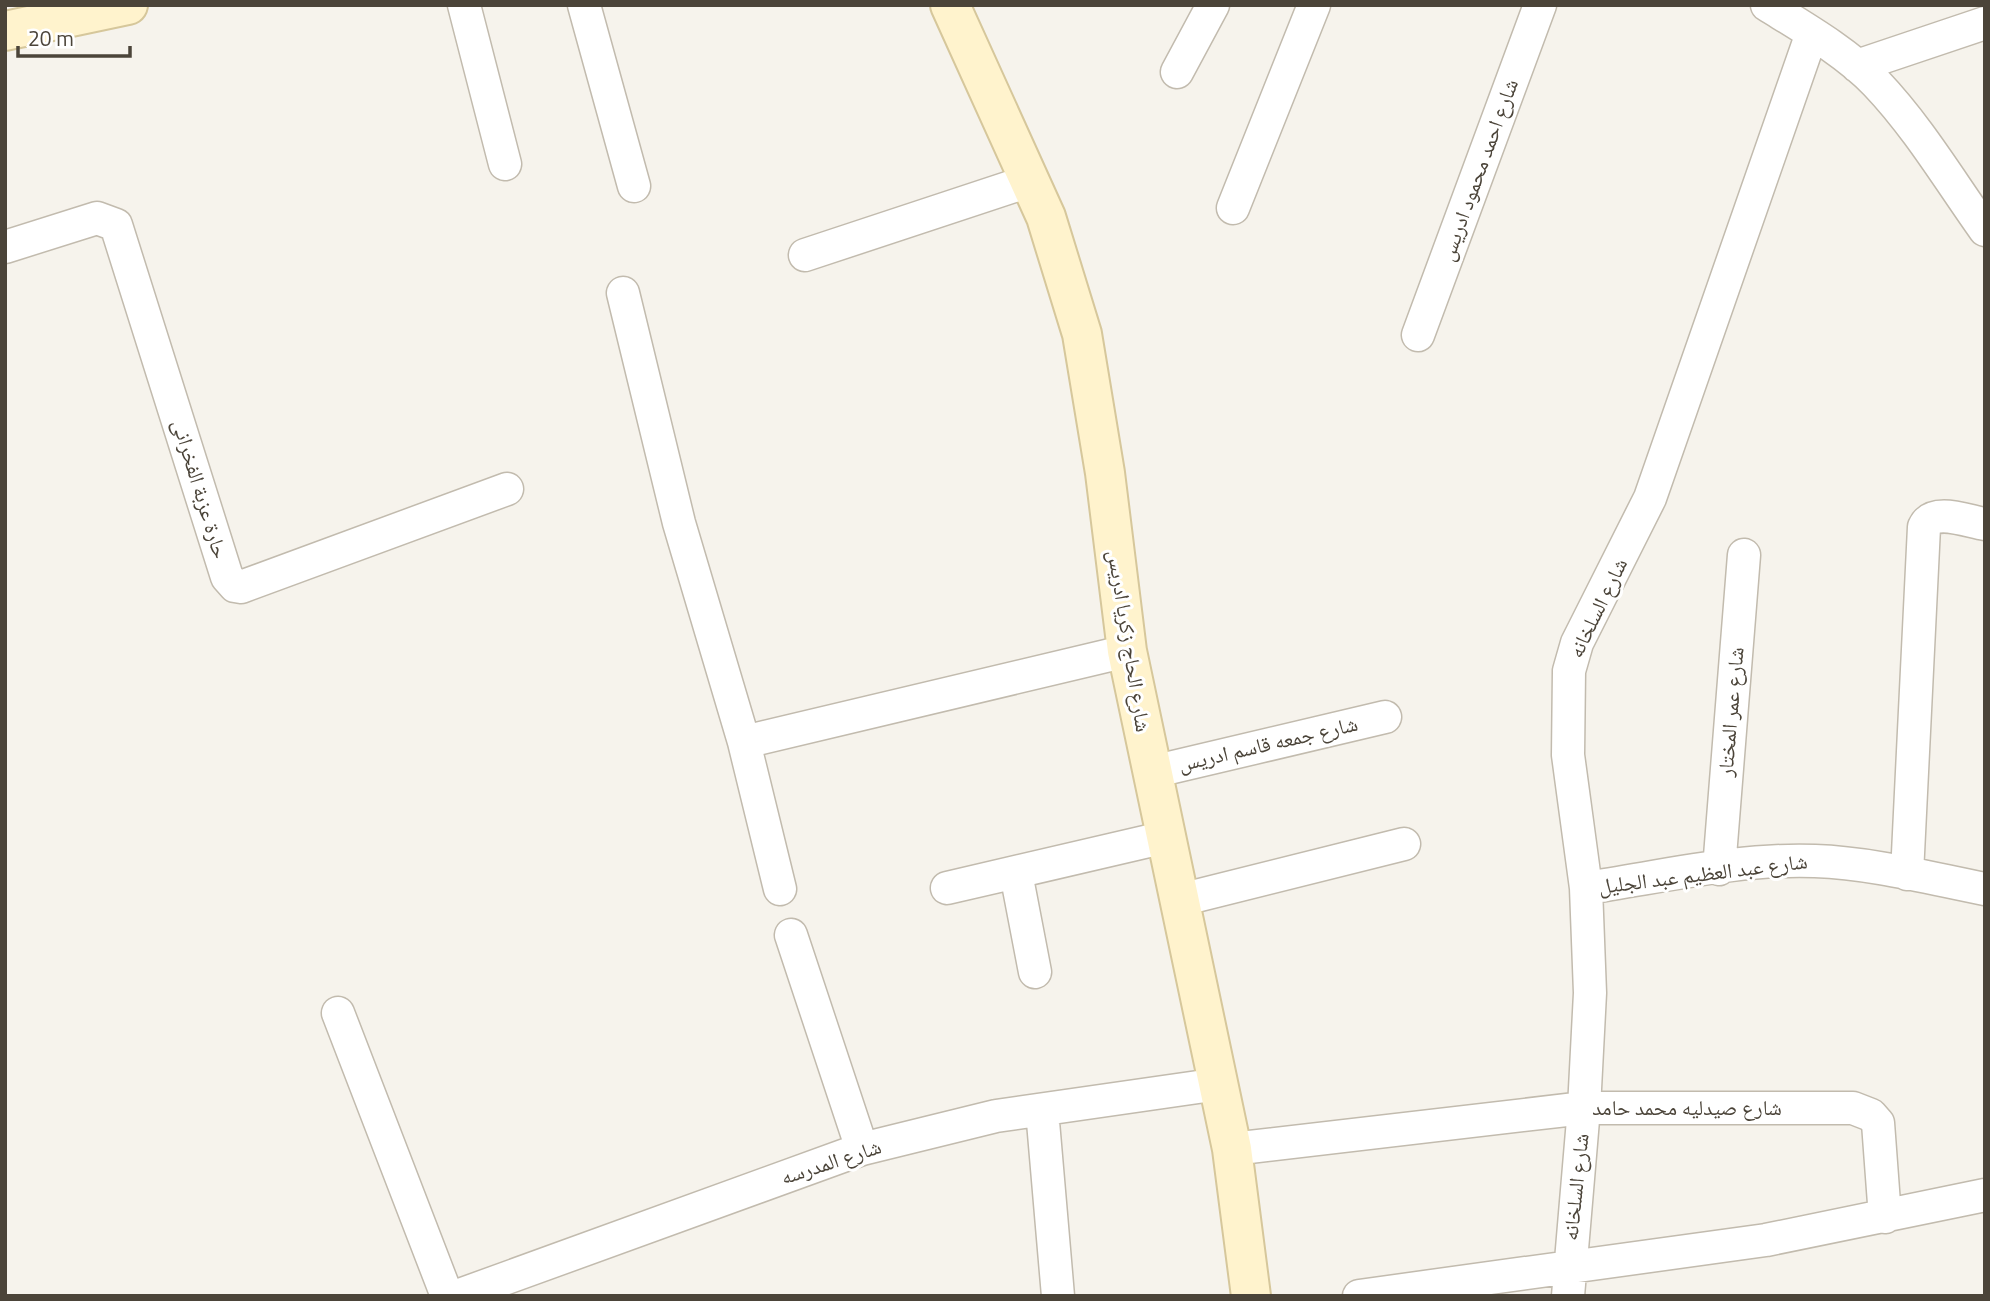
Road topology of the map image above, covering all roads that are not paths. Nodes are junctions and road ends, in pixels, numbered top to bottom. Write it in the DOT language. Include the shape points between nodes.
graph roads {
  1 [pos="128,5"];
  2 [pos="464,5"];
  3 [pos="584,5"];
  4 [pos="950,5"];
  5 [pos="1213,5"];
  6 [pos="1314,5"];
  7 [pos="1539,5"];
  8 [pos="1767,5"];
  9 [pos="1985,23"];
  10 [pos="5,32"];
  11 [pos="1812,33"];
  12 [pos="1857,66"];
  13 [pos="1177,72"];
  14 [pos="505,164"];
  15 [pos="1029,181"];
  16 [pos="634,186"];
  17 [pos="1233,208"];
  18 [pos="1985,230"];
  19 [pos="5,247"];
  20 [pos="805,255"];
  21 [pos="623,293"];
  22 [pos="1418,335"];
  23 [pos="507,489"];
  24 [pos="1985,524"];
  25 [pos="1744,555"];
  26 [pos="1127,651"];
  27 [pos="1385,717"];
  28 [pos="744,742"];
  29 [pos="1152,772"];
  30 [pos="1166,838"];
  31 [pos="1404,844"];
  32 [pos="1719,869"];
  33 [pos="1016,873"];
  34 [pos="1907,874"];
  35 [pos="947,888"];
  36 [pos="1586,888"];
  37 [pos="780,889"];
  38 [pos="1985,889"];
  39 [pos="1180,900"];
  40 [pos="791,934"];
  41 [pos="1035,971"];
  42 [pos="338,1013"];
  43 [pos="1219,1084"];
  44 [pos="1584,1108"];
  45 [pos="1042,1110"];
  46 [pos="862,1149"];
  47 [pos="1232,1149"];
  48 [pos="1985,1195"];
  49 [pos="1885,1217"];
  50 [pos="1568,1281"];
  51 [pos="447,1296"];
  52 [pos="457,1296"];
  53 [pos="1058,1296"];
  54 [pos="1251,1296"];
  55 [pos="1359,1296"];
  1 -- 10 [label="street"];
  2 -- 14 [label="street"];
  3 -- 16 [label="street"];
  4 -- 15 [label="street, شارع الحاج زكريا ادريس"];
  5 -- 13 [label="street"];
  6 -- 17 [label="street"];
  7 -- 22 [label="street, شارع احمد محمود ادريس"];
  8 -- 11 [label="street"];
  9 -- 12 [label="street"];
  11 -- 12 [label="street"];
  11 -- 36 [label="street, شارع السلخانه" via="1650,498 1577,643 1569,671 1568,755"];
  12 -- 18 [label="street" via="1910,122"];
  15 -- 20 [label="street"];
  15 -- 26 [label="street, شارع الحاج زكريا ادريس" via="1046,217 1082,334"];
  19 -- 23 [label="street, حارة عزبة الفخرانى" via="97,218 116,225 227,577 235,586"];
  21 -- 28 [label="street" via="679,523"];
  24 -- 34 [label="street" via="1936,516 1924,527"];
  25 -- 32 [label="street, شارع عمر المختار"];
  26 -- 28 [label="street"];
  26 -- 29 [label="street, شارع الحاج زكريا ادريس"];
  27 -- 29 [label="street, شارع جمعه قاسم ادريس"];
  28 -- 37 [label="street"];
  29 -- 30 [label="street, شارع الحاج زكريا ادريس"];
  30 -- 33 [label="street"];
  30 -- 39 [label="street, شارع الحاج زكريا ادريس"];
  31 -- 39 [label="street"];
  32 -- 34 [label="street, شارع عبد العظيم عبد الجليل" via="1815,861"];
  32 -- 36 [label="street, شارع عبد العظيم عبد الجليل"];
  33 -- 35 [label="street"];
  33 -- 41 [label="street"];
  34 -- 38 [label="street, شارع عبد العظيم عبد الجليل"];
  36 -- 44 [label="street, شارع السلخانه" via="1590,993"];
  39 -- 43 [label="street, شارع الحاج زكريا ادريس"];
  40 -- 46 [label="street"];
  42 -- 51 [label="street"];
  43 -- 45 [label="street, شارع المدرسه"];
  43 -- 47 [label="street, شارع الحاج زكريا ادريس"];
  44 -- 47 [label="street, شارع صيدليه محمد حامد"];
  44 -- 49 [label="street, شارع صيدليه محمد حامد" via="1853,1108 1878,1123"];
  44 -- 50 [label="street, شارع السلخانه"];
  45 -- 46 [label="street, شارع المدرسه" via="996,1116"];
  45 -- 53 [label="street"];
  46 -- 52 [label="street, شارع المدرسه"];
  47 -- 54 [label="street, شارع الحاج زكريا ادريس"];
  48 -- 49 [label="street"];
  49 -- 50 [label="street"];
  50 -- 55 [label="street"];
}
